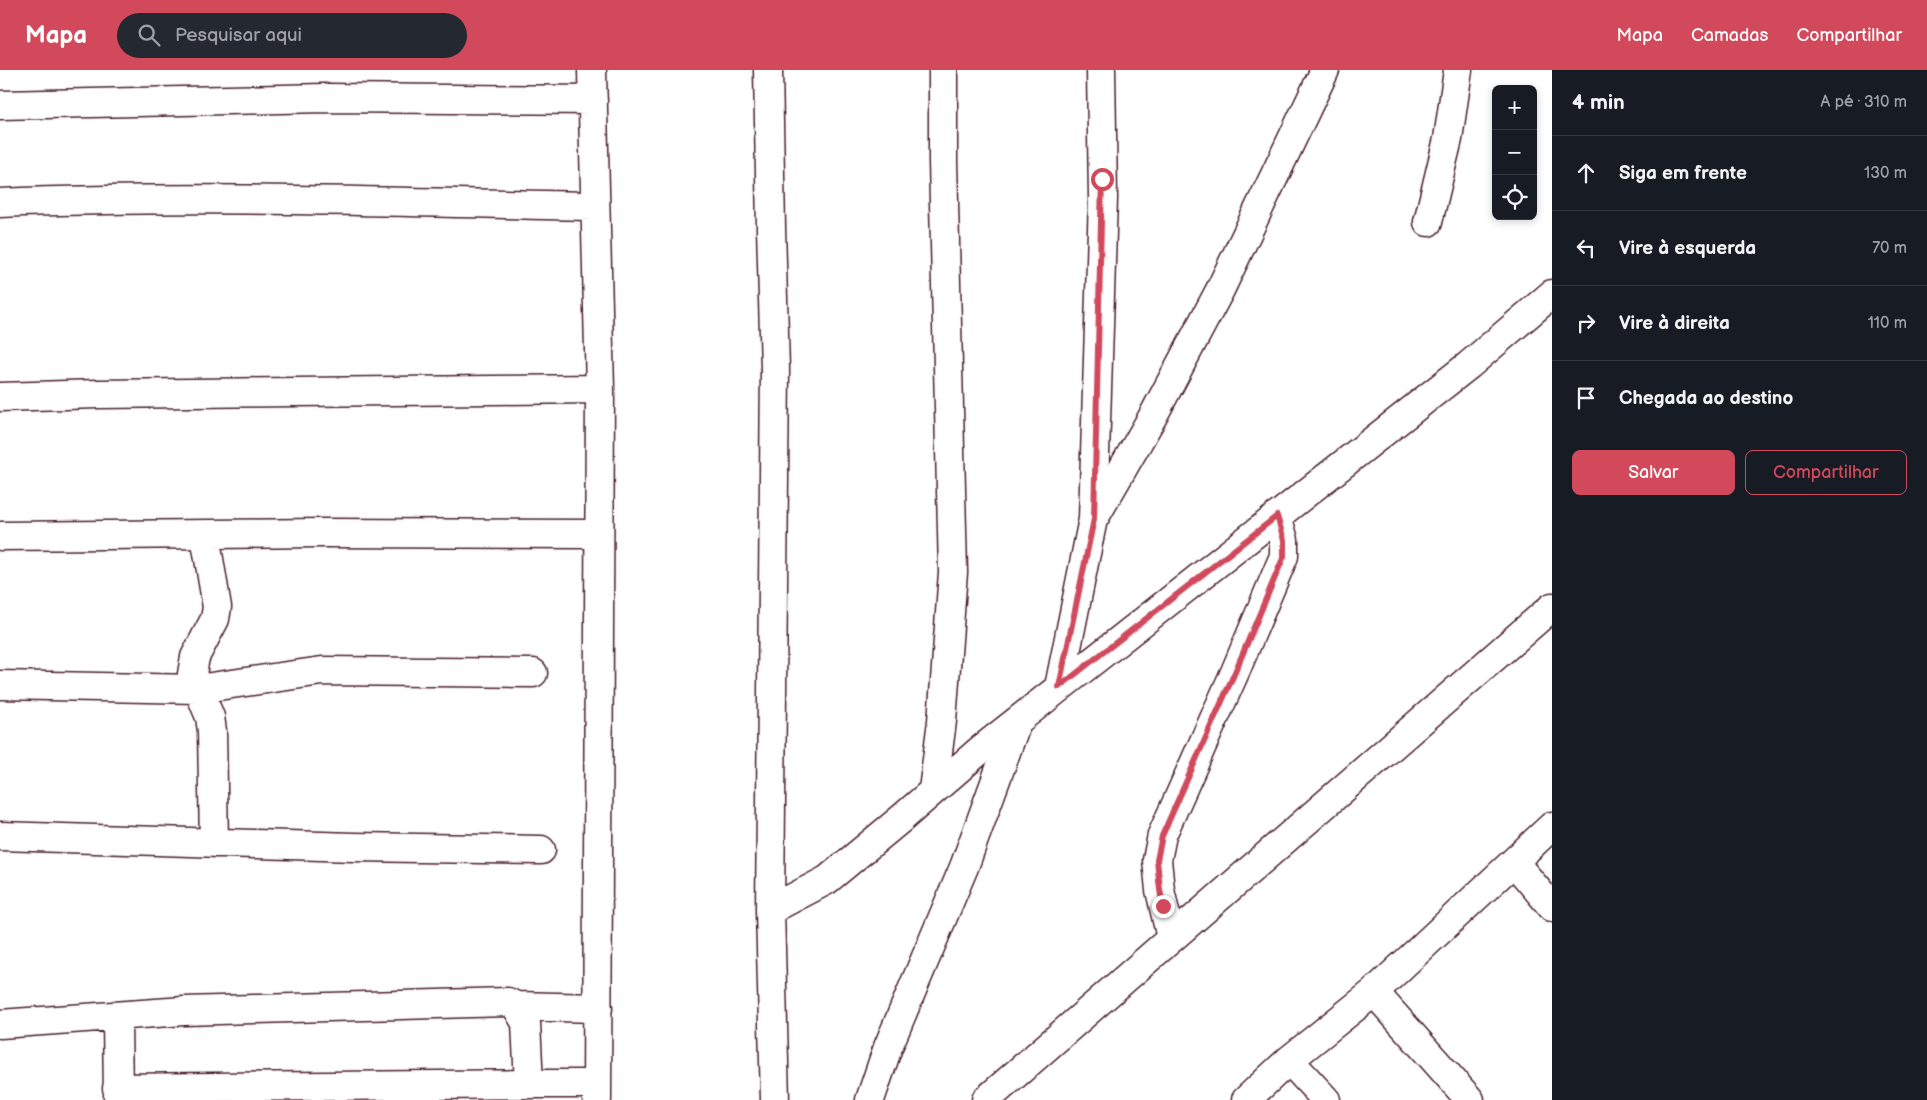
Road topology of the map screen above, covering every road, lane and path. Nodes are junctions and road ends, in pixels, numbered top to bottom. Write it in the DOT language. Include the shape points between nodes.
graph roads {
  1 [pos="592,70"];
  2 [pos="768,70"];
  3 [pos="943,70"];
  4 [pos="1101,70"];
  5 [pos="1325,70"];
  6 [pos="1458,70"];
  7 [pos="593,100"];
  8 [pos="0,105"];
  9 [pos="0,203"];
  10 [pos="595,206"];
  11 [pos="1428,222"];
  12 [pos="1552,294"];
  13 [pos="600,389"];
  14 [pos="0,398"];
  15 [pos="1277,516"];
  16 [pos="1094,519"];
  17 [pos="599,534"];
  18 [pos="205,535"];
  19 [pos="0,536"];
  20 [pos="1551,610"];
  21 [pos="533,673"];
  22 [pos="0,685"];
  23 [pos="1059,687"];
  24 [pos="198,689"];
  25 [pos="1017,722"];
  26 [pos="933,790"];
  27 [pos="1552,826"];
  28 [pos="0,836"];
  29 [pos="214,843"];
  30 [pos="541,850"];
  31 [pos="1514,862"];
  32 [pos="1552,907"];
  33 [pos="770,910"];
  34 [pos="1171,938"];
  35 [pos="1374,992"];
  36 [pos="516,1006"];
  37 [pos="598,1008"];
  38 [pos="117,1016"];
  39 [pos="0,1024"];
  40 [pos="1289,1060"];
  41 [pos="529,1084"];
  42 [pos="453,1092"];
  43 [pos="597,1092"];
  44 [pos="117,1094"];
  45 [pos="775,1100"];
  46 [pos="870,1100"];
  47 [pos="986,1100"];
  48 [pos="1246,1100"];
  49 [pos="1326,1100"];
  50 [pos="1470,1100"];
  1 -- 7 [label="street"];
  2 -- 33 [label="street" via="775,369"];
  3 -- 26 [label="street" via="953,572 942,721"];
  4 -- 16 [label="street" via="1102,198"];
  5 -- 16 [label="street" via="1220,290"];
  6 -- 11 [label="street" via="1448,139"];
  7 -- 8 [label="street" via="324,98"];
  7 -- 10 [label="street"];
  9 -- 10 [label="street" via="303,200"];
  10 -- 13 [label="street"];
  12 -- 15 [label="street" via="1469,365"];
  13 -- 14 [label="street" via="98,394"];
  13 -- 17 [label="street"];
  15 -- 23 [label="street"];
  15 -- 34 [label="street" via="1284,540 1284,556 1162,836 1157,860"];
  16 -- 23 [label="street"];
  17 -- 18 [label="street"];
  17 -- 37 [label="street"];
  18 -- 19 [label="street"];
  18 -- 24 [label="street" via="217,607 215,619 193,665 192,674"];
  20 -- 34 [label="street"];
  21 -- 24 [label="street" via="322,671"];
  22 -- 24 [label="street"];
  23 -- 25 [label="street"];
  24 -- 29 [label="street" via="210,717 212,731"];
  25 -- 26 [label="street"];
  25 -- 46 [label="street" via="964,867 888,1047"];
  26 -- 33 [label="street" via="827,880"];
  27 -- 31 [label="street"];
  28 -- 29 [label="street"];
  29 -- 30 [label="street"];
  31 -- 32 [label="street"];
  31 -- 35 [label="street"];
  33 -- 45 [label="street"];
  34 -- 47 [label="street"];
  35 -- 40 [label="street"];
  35 -- 50 [label="street"];
  36 -- 37 [label="street"];
  36 -- 38 [label="street" via="498,1002 184,1011"];
  36 -- 41 [label="street" via="526,1023"];
  37 -- 43 [label="street"];
  38 -- 39 [label="street"];
  38 -- 44 [label="street"];
  40 -- 48 [label="street"];
  40 -- 49 [label="street"];
  41 -- 42 [label="street"];
  41 -- 43 [label="street"];
  42 -- 44 [label="street"];
}
